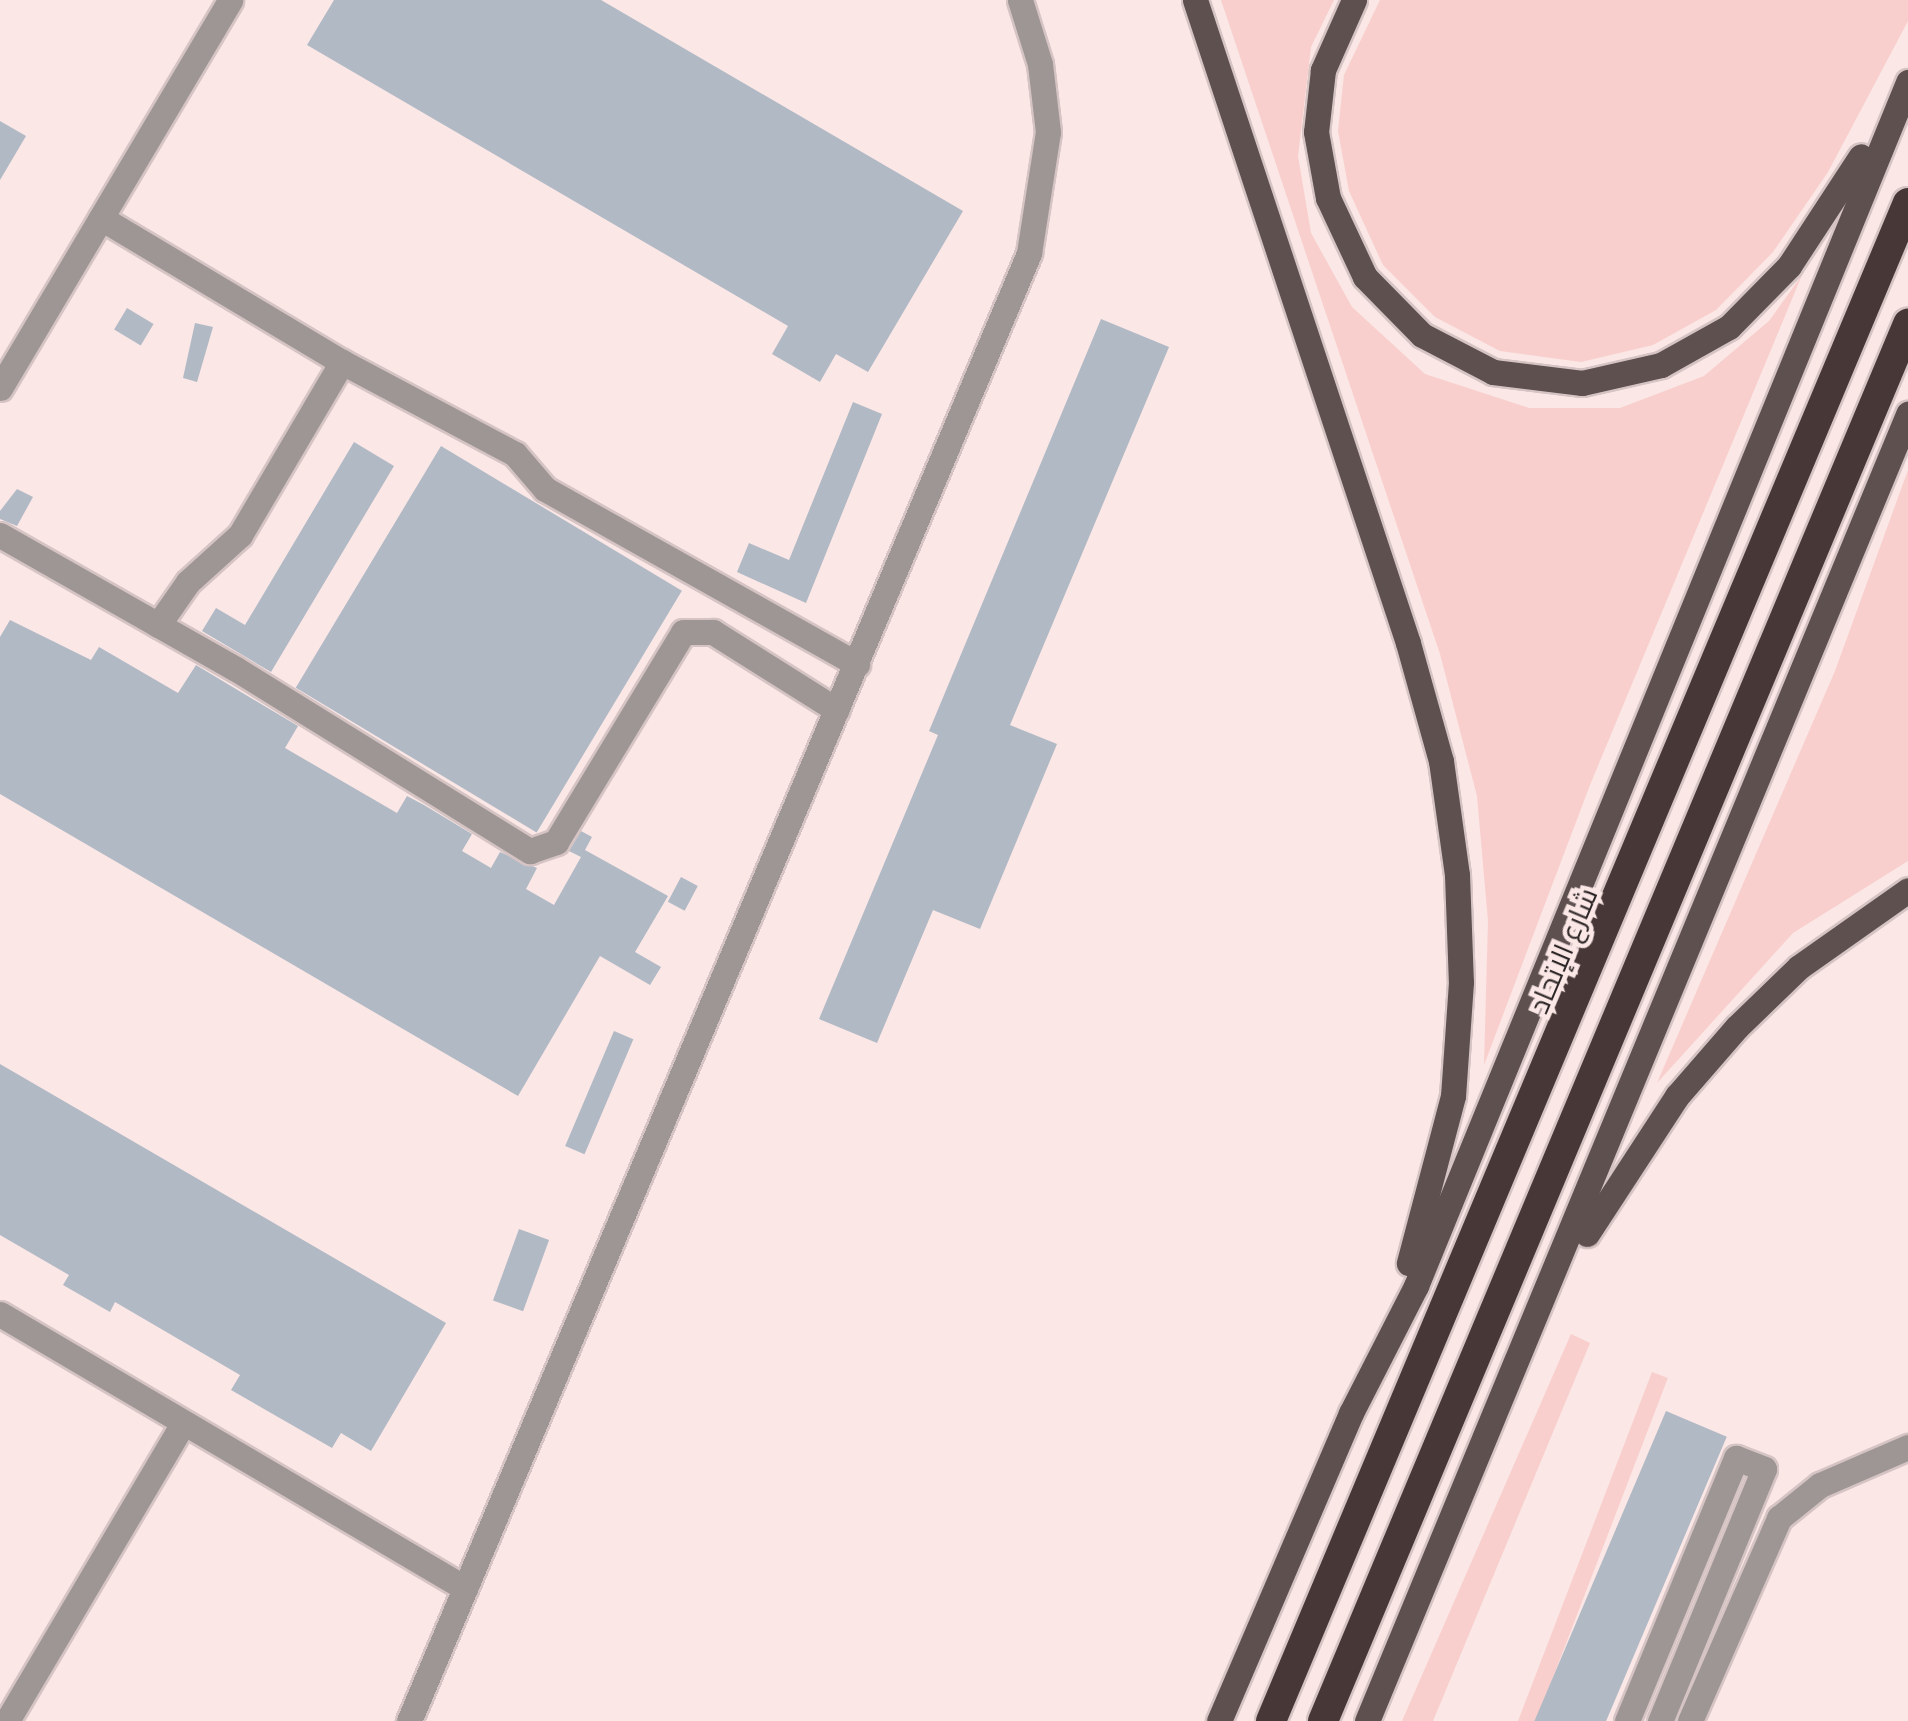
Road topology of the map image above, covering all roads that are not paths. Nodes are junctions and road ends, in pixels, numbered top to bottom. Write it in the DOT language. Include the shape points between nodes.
graph roads {
  1 [pos="230,0"];
  2 [pos="1020,0"];
  3 [pos="1194,0"];
  4 [pos="1354,0"];
  5 [pos="1908,68"];
  6 [pos="1908,82"];
  7 [pos="1908,203"];
  8 [pos="101,218"];
  9 [pos="1908,324"];
  10 [pos="342,362"];
  11 [pos="0,388"];
  12 [pos="1908,414"];
  13 [pos="0,535"];
  14 [pos="740,598"];
  15 [pos="158,625"];
  16 [pos="712,632"];
  17 [pos="857,664"];
  18 [pos="837,710"];
  19 [pos="1908,890"];
  20 [pos="0,1314"];
  21 [pos="1503,1398"];
  22 [pos="1351,1414"];
  23 [pos="182,1425"];
  24 [pos="1908,1446"];
  25 [pos="465,1588"];
  26 [pos="6,1721"];
  27 [pos="409,1721"];
  28 [pos="1219,1721"];
  29 [pos="1271,1721"];
  30 [pos="1323,1721"];
  31 [pos="1367,1721"];
  32 [pos="1628,1721"];
  33 [pos="1660,1721"];
  34 [pos="1690,1721"];
  1 -- 8 [label="street"];
  2 -- 17 [label="street" via="1040,64 1048,132 1030,253"];
  3 -- 22 [label="main road" via="1408,642 1440,761 1458,876 1462,982 1450,1112 1408,1264"];
  4 -- 5 [label="main road" via="1323,70 1316,132 1328,198 1365,277 1422,334 1493,372 1582,384 1661,365 1729,327 1790,266 1847,183"];
  6 -- 22 [label="main road" via="1416,1286"];
  7 -- 29 [label="highway, شارع الإتحاد"];
  8 -- 10 [label="street"];
  8 -- 11 [label="street"];
  9 -- 30 [label="highway"];
  10 -- 14 [label="street" via="514,454 545,489"];
  10 -- 15 [label="street" via="240,534 188,582"];
  12 -- 21 [label="main road"];
  13 -- 15 [label="street"];
  14 -- 16 [label="street"];
  14 -- 17 [label="street"];
  15 -- 16 [label="street" via="538,852 560,836 677,636 698,628"];
  16 -- 18 [label="street"];
  17 -- 18 [label="street"];
  18 -- 25 [label="street"];
  19 -- 21 [label="main road" via="1798,966 1677,1096 1607,1198"];
  20 -- 23 [label="street"];
  21 -- 31 [label="main road"];
  22 -- 28 [label="main road"];
  23 -- 25 [label="street"];
  23 -- 26 [label="street"];
  24 -- 34 [label="street" via="1820,1485 1780,1518"];
  25 -- 27 [label="street"];
  32 -- 33 [label="street" via="1736,1458 1764,1469"];
}
